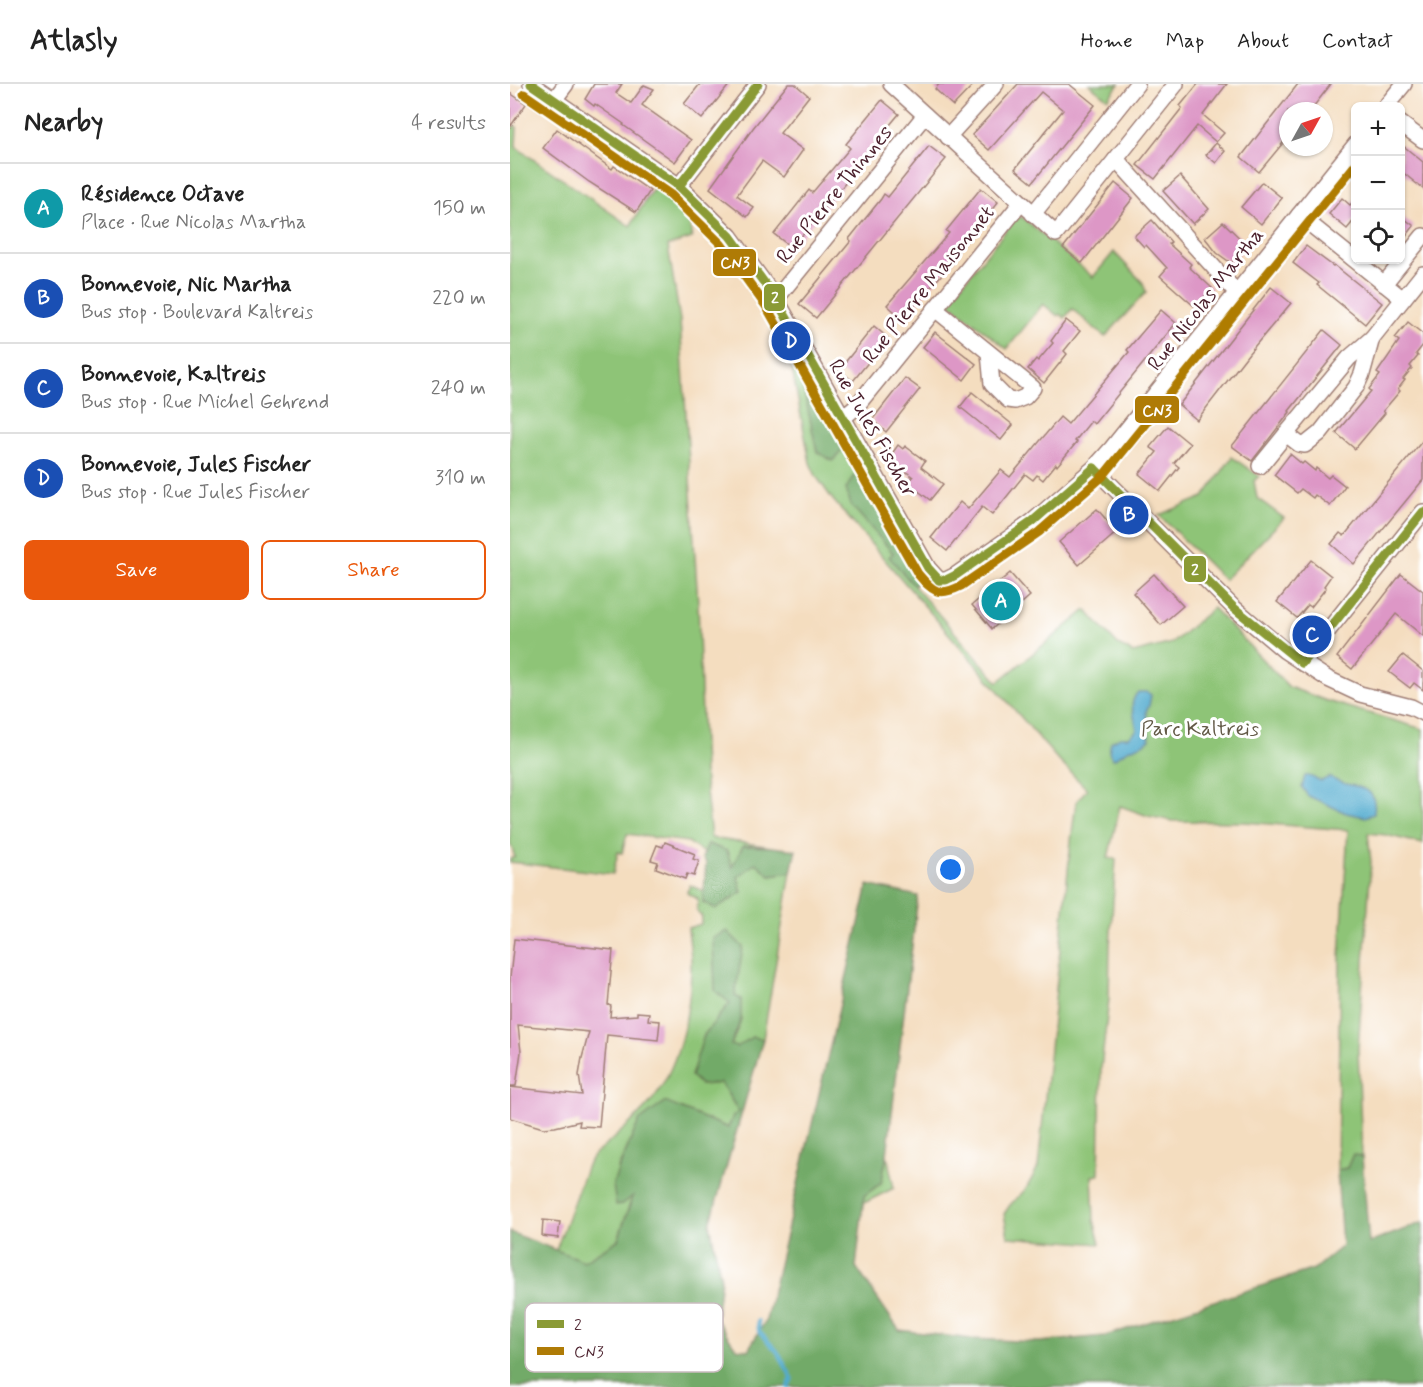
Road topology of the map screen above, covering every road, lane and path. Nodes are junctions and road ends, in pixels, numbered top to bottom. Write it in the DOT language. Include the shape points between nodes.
graph roads {
  1 [pos="531,84"];
  2 [pos="566,84"];
  3 [pos="758,84"];
  4 [pos="891,84"];
  5 [pos="996,84"];
  6 [pos="1137,84"];
  7 [pos="1176,84"];
  8 [pos="1404,84"];
  9 [pos="554,100"];
  10 [pos="1389,102"];
  11 [pos="925,115"];
  12 [pos="1405,126"];
  13 [pos="948,136"];
  14 [pos="1423,140"];
  15 [pos="1351,150"];
  16 [pos="1116,159"];
  17 [pos="679,186"];
  18 [pos="1021,203"];
  19 [pos="1033,214"];
  20 [pos="1299,215"];
  21 [pos="1423,238"];
  22 [pos="1423,274"];
  23 [pos="1384,284"];
  24 [pos="1237,293"];
  25 [pos="776,299"];
  26 [pos="1403,299"];
  27 [pos="935,309"];
  28 [pos="1372,338"];
  29 [pos="989,353"];
  30 [pos="843,418"];
  31 [pos="1286,434"];
  32 [pos="1260,466"];
  33 [pos="1094,468"];
  34 [pos="1423,512"];
  35 [pos="939,580"];
  36 [pos="1302,663"];
  37 [pos="1423,713"];
  1 -- 9 [label="street, Rue Jules Fischer"];
  2 -- 9 [label="street"];
  3 -- 17 [label="street"];
  4 -- 11 [label="street"];
  5 -- 13 [label="street"];
  6 -- 19 [label="street"];
  7 -- 16 [label="street"];
  8 -- 10 [label="street"];
  9 -- 17 [label="street, Rue Jules Fischer"];
  11 -- 13 [label="street"];
  11 -- 25 [label="street, Rue Pierre Thinnes"];
  12 -- 14 [label="street"];
  13 -- 18 [label="street"];
  15 -- 20 [label="street, Rue Nicolas Martha"];
  16 -- 19 [label="street" via="1056,234"];
  16 -- 24 [label="street"];
  17 -- 25 [label="street, Rue Jules Fischer" via="730,236"];
  18 -- 19 [label="street"];
  18 -- 27 [label="street, Rue Pierre Maisonnet"];
  20 -- 23 [label="street"];
  20 -- 24 [label="street, Rue Nicolas Martha"];
  21 -- 23 [label="street"];
  22 -- 26 [label="street"];
  23 -- 26 [label="street"];
  24 -- 33 [label="street, Rue Nicolas Martha"];
  25 -- 30 [label="street, Rue Jules Fischer"];
  26 -- 28 [label="street"];
  27 -- 29 [label="street"];
  27 -- 30 [label="street, Rue Pierre Maisonnet"];
  28 -- 31 [label="street" via="1349,358"];
  28 -- 31 [label="street" via="1356,387 1320,433 1305,445"];
  30 -- 35 [label="street, Rue Jules Fischer" via="928,568"];
  31 -- 32 [label="street"];
  33 -- 35 [label="street, Rue Nicolas Martha" via="1015,535 956,575"];
  33 -- 36 [label="street" via="1234,608"];
  34 -- 36 [label="street"];
  36 -- 37 [label="street" via="1360,694"];
}
